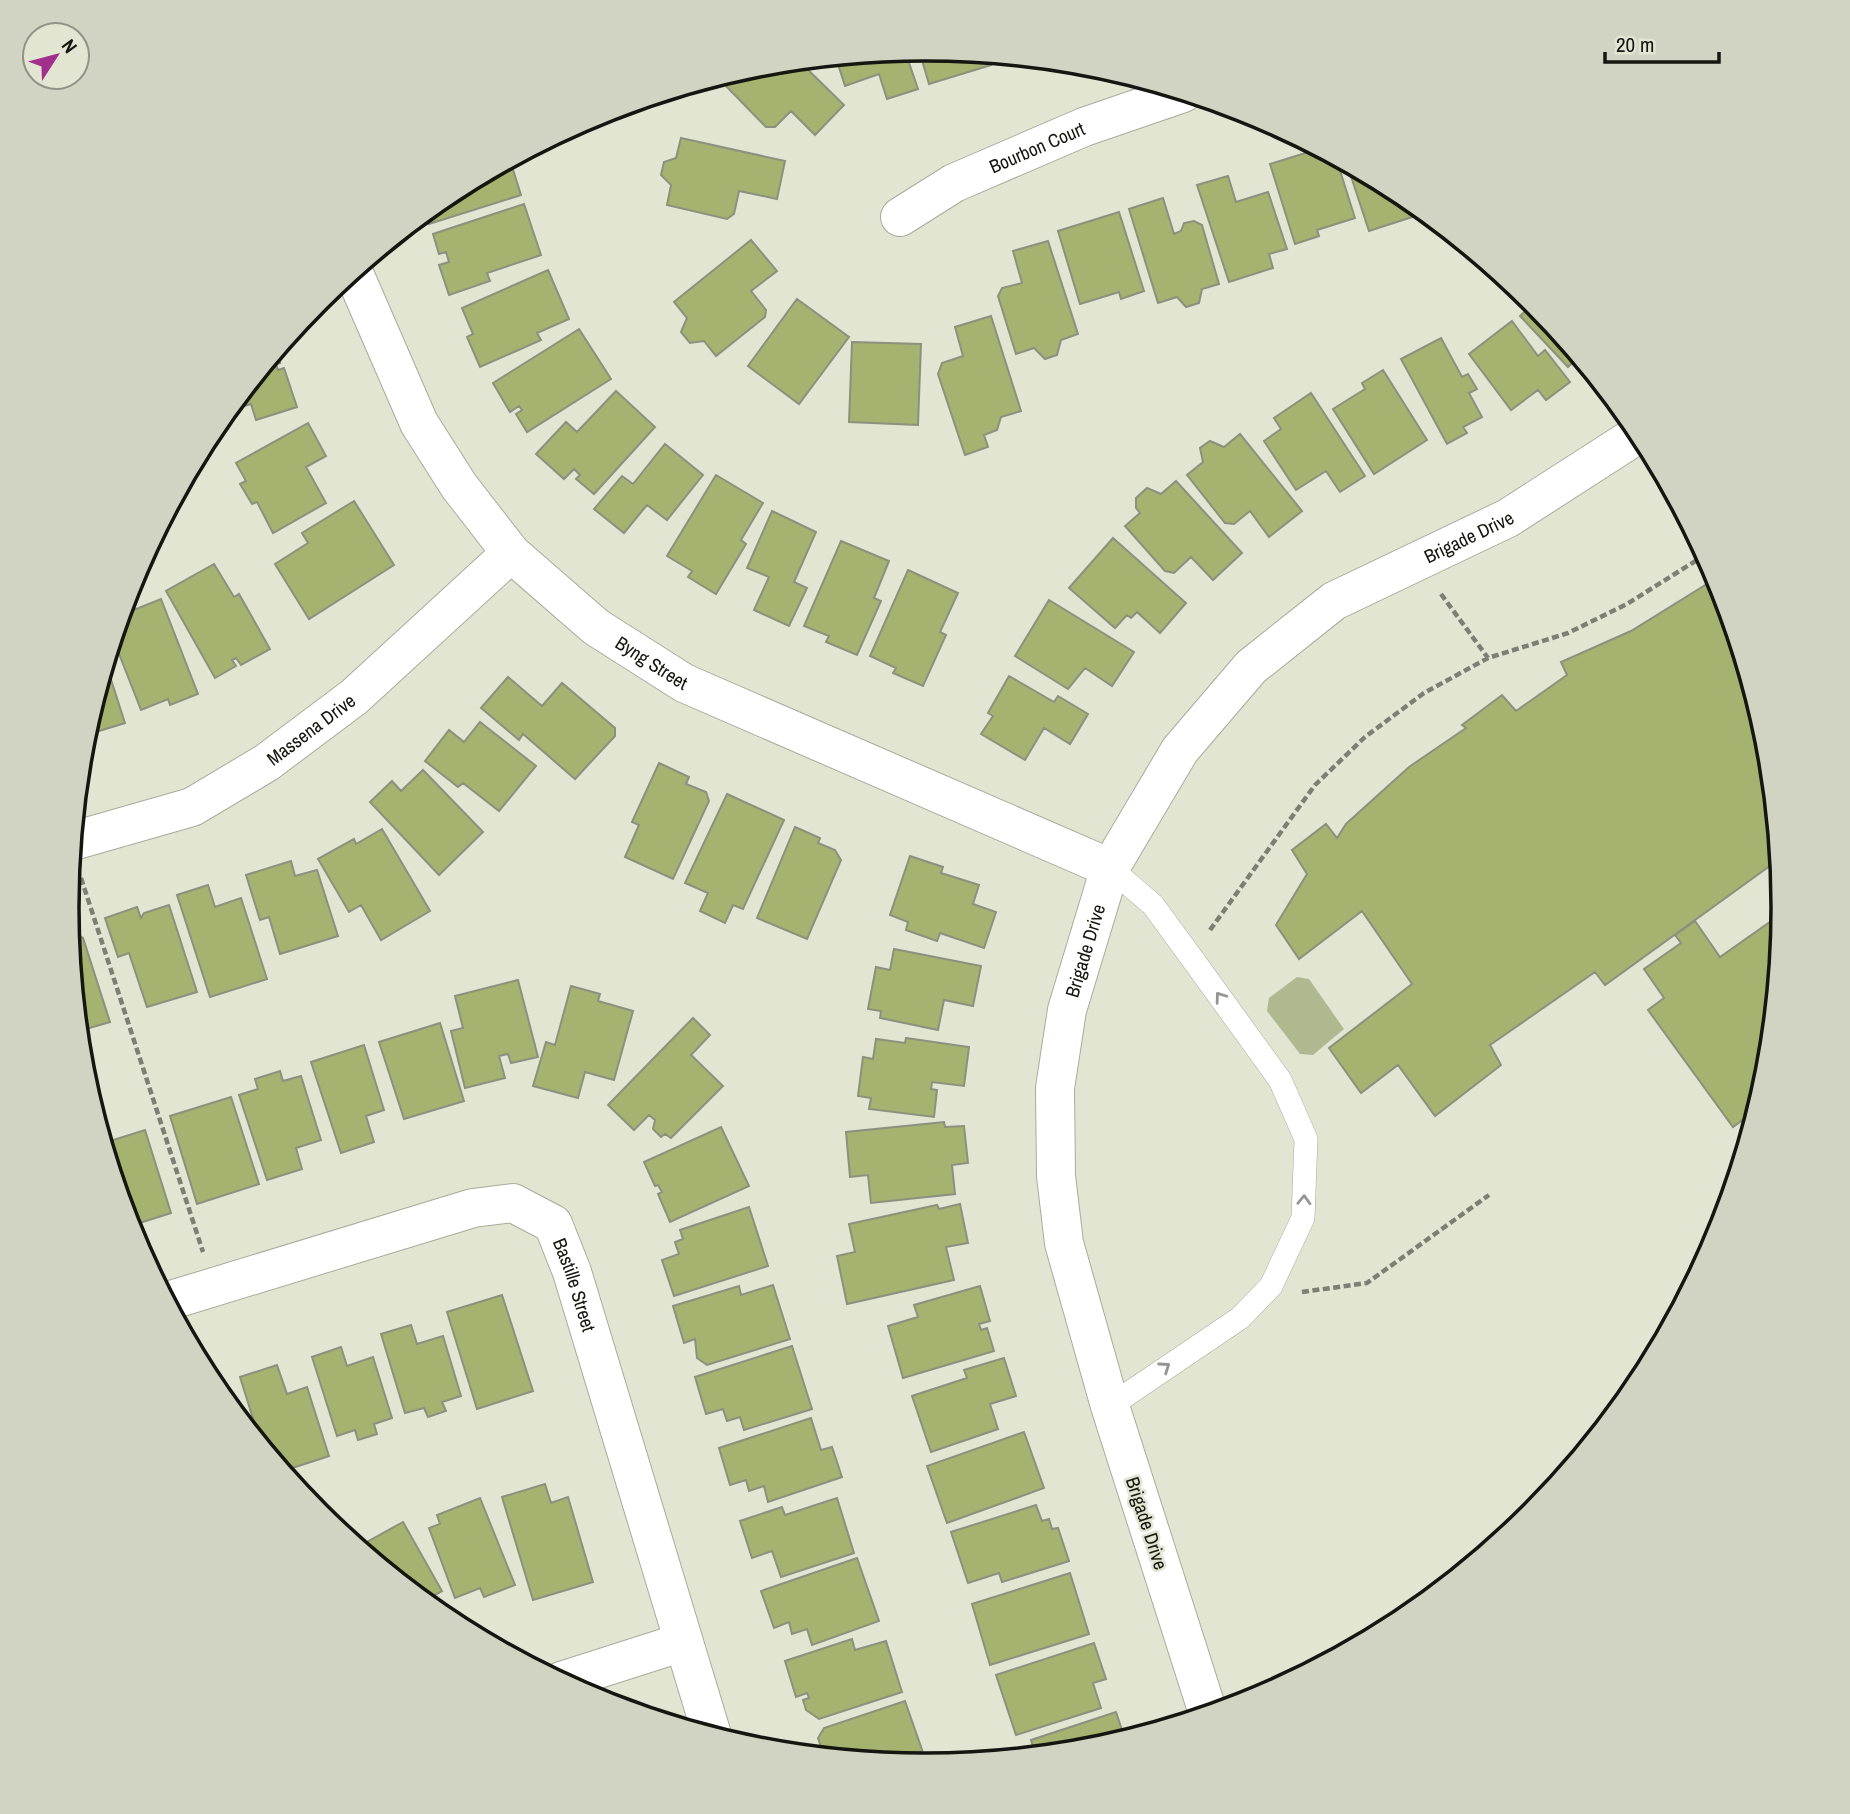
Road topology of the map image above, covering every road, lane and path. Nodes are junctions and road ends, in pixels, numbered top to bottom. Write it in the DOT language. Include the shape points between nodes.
graph roads {
  1 [pos="1169,98"];
  2 [pos="900,217"];
  3 [pos="358,280"];
  4 [pos="1630,440"];
  5 [pos="511,553"];
  6 [pos="1696,561"];
  7 [pos="1418,562"];
  8 [pos="1488,658"];
  9 [pos="81,851"];
  10 [pos="1110,868"];
  11 [pos="80,870"];
  12 [pos="1191,957"];
  13 [pos="1489,1195"];
  14 [pos="214,1286"];
  15 [pos="1271,1286"];
  16 [pos="176,1299"];
  17 [pos="1110,1406"];
  18 [pos="683,1642"];
  19 [pos="575,1677"];
  20 [pos="1205,1705"];
  21 [pos="709,1725"];
  1 -- 2 [label="street, Bourbon Court" via="1084,127 965,178"];
  3 -- 5 [label="street, Byng Street" via="419,423 459,486"];
  4 -- 7 [label="street, Brigade Drive" via="1508,518"];
  5 -- 9 [label="street, Massena Drive" via="354,697 266,763 192,807"];
  5 -- 10 [label="street, Byng Street" via="596,627 684,683"];
  6 -- 8 [label="path" via="1627,604 1567,633"];
  7 -- 8 [label="path"];
  7 -- 10 [label="street, Brigade Drive" via="1334,601 1251,667 1180,750"];
  8 -- 12 [label="path" via="1424,693 1365,737 1315,785"];
  10 -- 12 [label="lane" via="1153,905"];
  10 -- 17 [label="street, Brigade Drive" via="1067,1010 1055,1088 1056,1177 1064,1243"];
  11 -- 14 [label="path"];
  15 -- 12 [label="lane, one-way" via="1303,1218 1306,1139 1280,1080"];
  13 -- 15 [label="path" via="1367,1283 1289,1294"];
  14 -- 16 [label="street, Bastille Street"];
  14 -- 18 [label="street, Bastille Street" via="473,1208 513,1203 553,1224 572,1272"];
  17 -- 15 [label="lane, one-way" via="1240,1318"];
  17 -- 20 [label="street, Brigade Drive"];
  18 -- 19 [label="street"];
  18 -- 21 [label="street, Bastille Street"];
}
